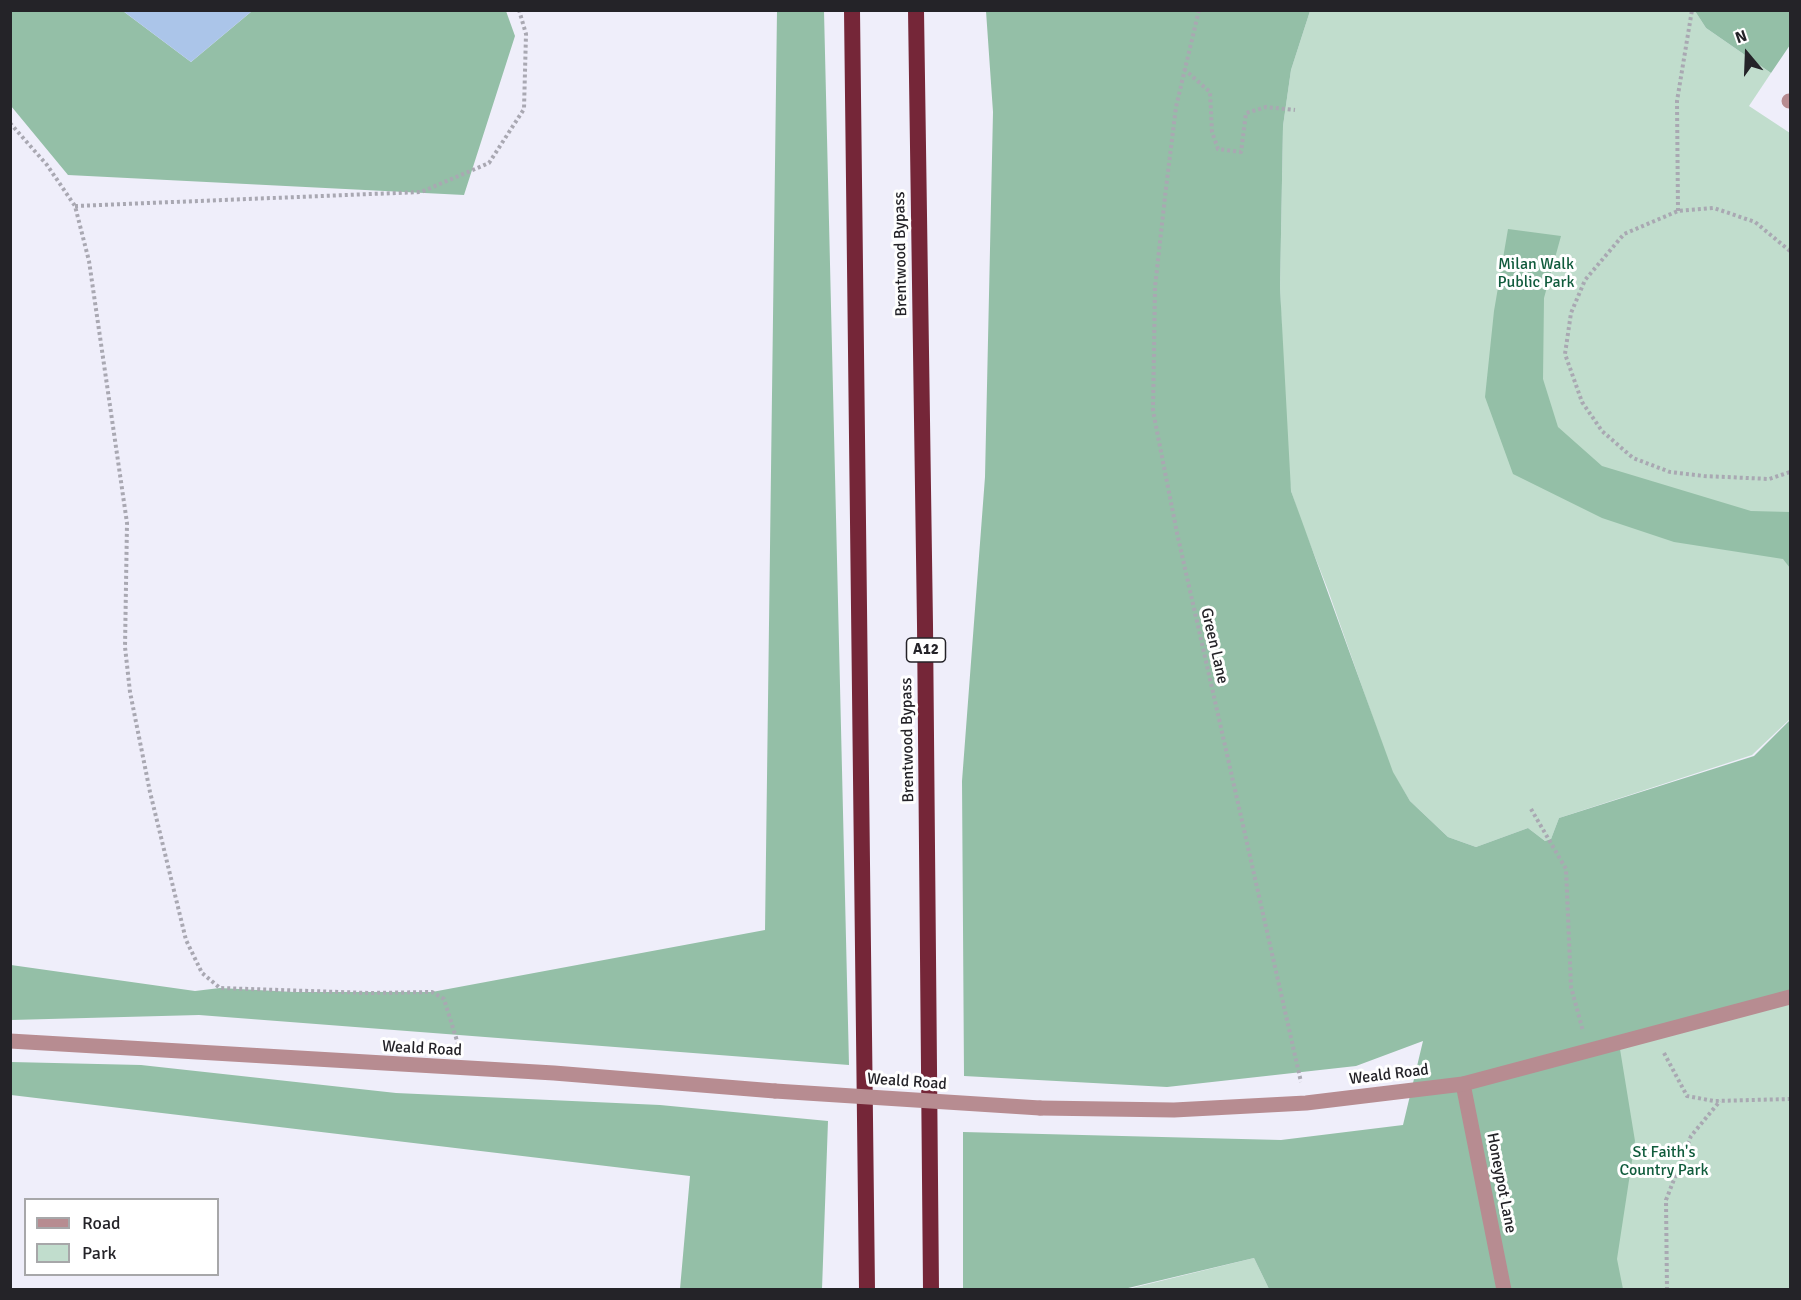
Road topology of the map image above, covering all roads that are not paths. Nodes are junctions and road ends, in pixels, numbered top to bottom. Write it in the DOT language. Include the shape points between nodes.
graph roads {
  1 [pos="852,10"];
  2 [pos="916,10"];
  3 [pos="1791,997"];
  4 [pos="10,1041"];
  5 [pos="1463,1084"];
  6 [pos="867,1290"];
  7 [pos="932,1290"];
  8 [pos="1504,1290"];
  1 -- 6 [label="highway"];
  2 -- 7 [label="highway, Brentwood Bypass / A12"];
  3 -- 5 [label="street, Weald Road"];
  4 -- 5 [label="street, Weald Road, bridge" via="554,1073 1040,1108 1173,1110 1306,1103"];
  5 -- 8 [label="street, Honeypot Lane"];
}
